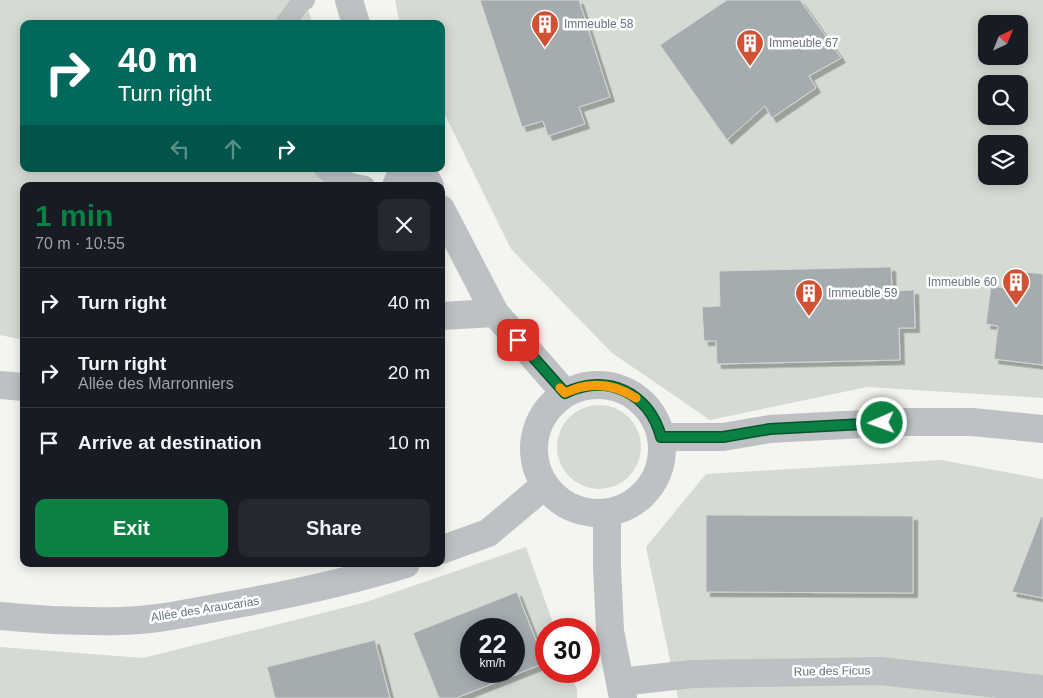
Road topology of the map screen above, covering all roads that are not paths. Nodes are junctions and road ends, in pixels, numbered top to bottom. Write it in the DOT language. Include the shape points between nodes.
graph roads {
  1 [pos="306,0"];
  2 [pos="348,0"];
  3 [pos="288,20"];
  4 [pos="355,20"];
  5 [pos="328,172"];
  6 [pos="349,182"];
  7 [pos="445,216"];
  8 [pos="495,313"];
  9 [pos="445,316"];
  10 [pos="0,385"];
  11 [pos="20,387"];
  12 [pos="565,393"];
  13 [pos="1043,429"];
  14 [pos="661,437"];
  15 [pos="545,486"];
  16 [pos="607,513"];
  17 [pos="445,549"];
  18 [pos="396,567"];
  19 [pos="0,616"];
  20 [pos="1043,689"];
  21 [pos="622,690"];
  1 -- 3 [label="lane"];
  2 -- 4 [label="street"];
  5 -- 6 [label="lane"];
  7 -- 8 [label="street"];
  8 -- 9 [label="street"];
  8 -- 12 [label="street"];
  10 -- 11 [label="street"];
  12 -- 14 [label="street" via="586,385 619,388 639,399 646,407"];
  12 -- 15 [label="street" via="549,407 535,435 536,466"];
  13 -- 14 [label="street" via="972,422 902,422 770,429 723,437"];
  14 -- 16 [label="street" via="661,460 653,482 638,499"];
  15 -- 16 [label="street" via="554,496 579,510"];
  15 -- 17 [label="street" via="488,533"];
  16 -- 21 [label="street" via="610,632"];
  18 -- 19 [label="street, Allée des Araucarias" via="247,603 181,614 124,621"];
  20 -- 21 [label="street, Rue des Ficus" via="880,671 692,674"];
}
